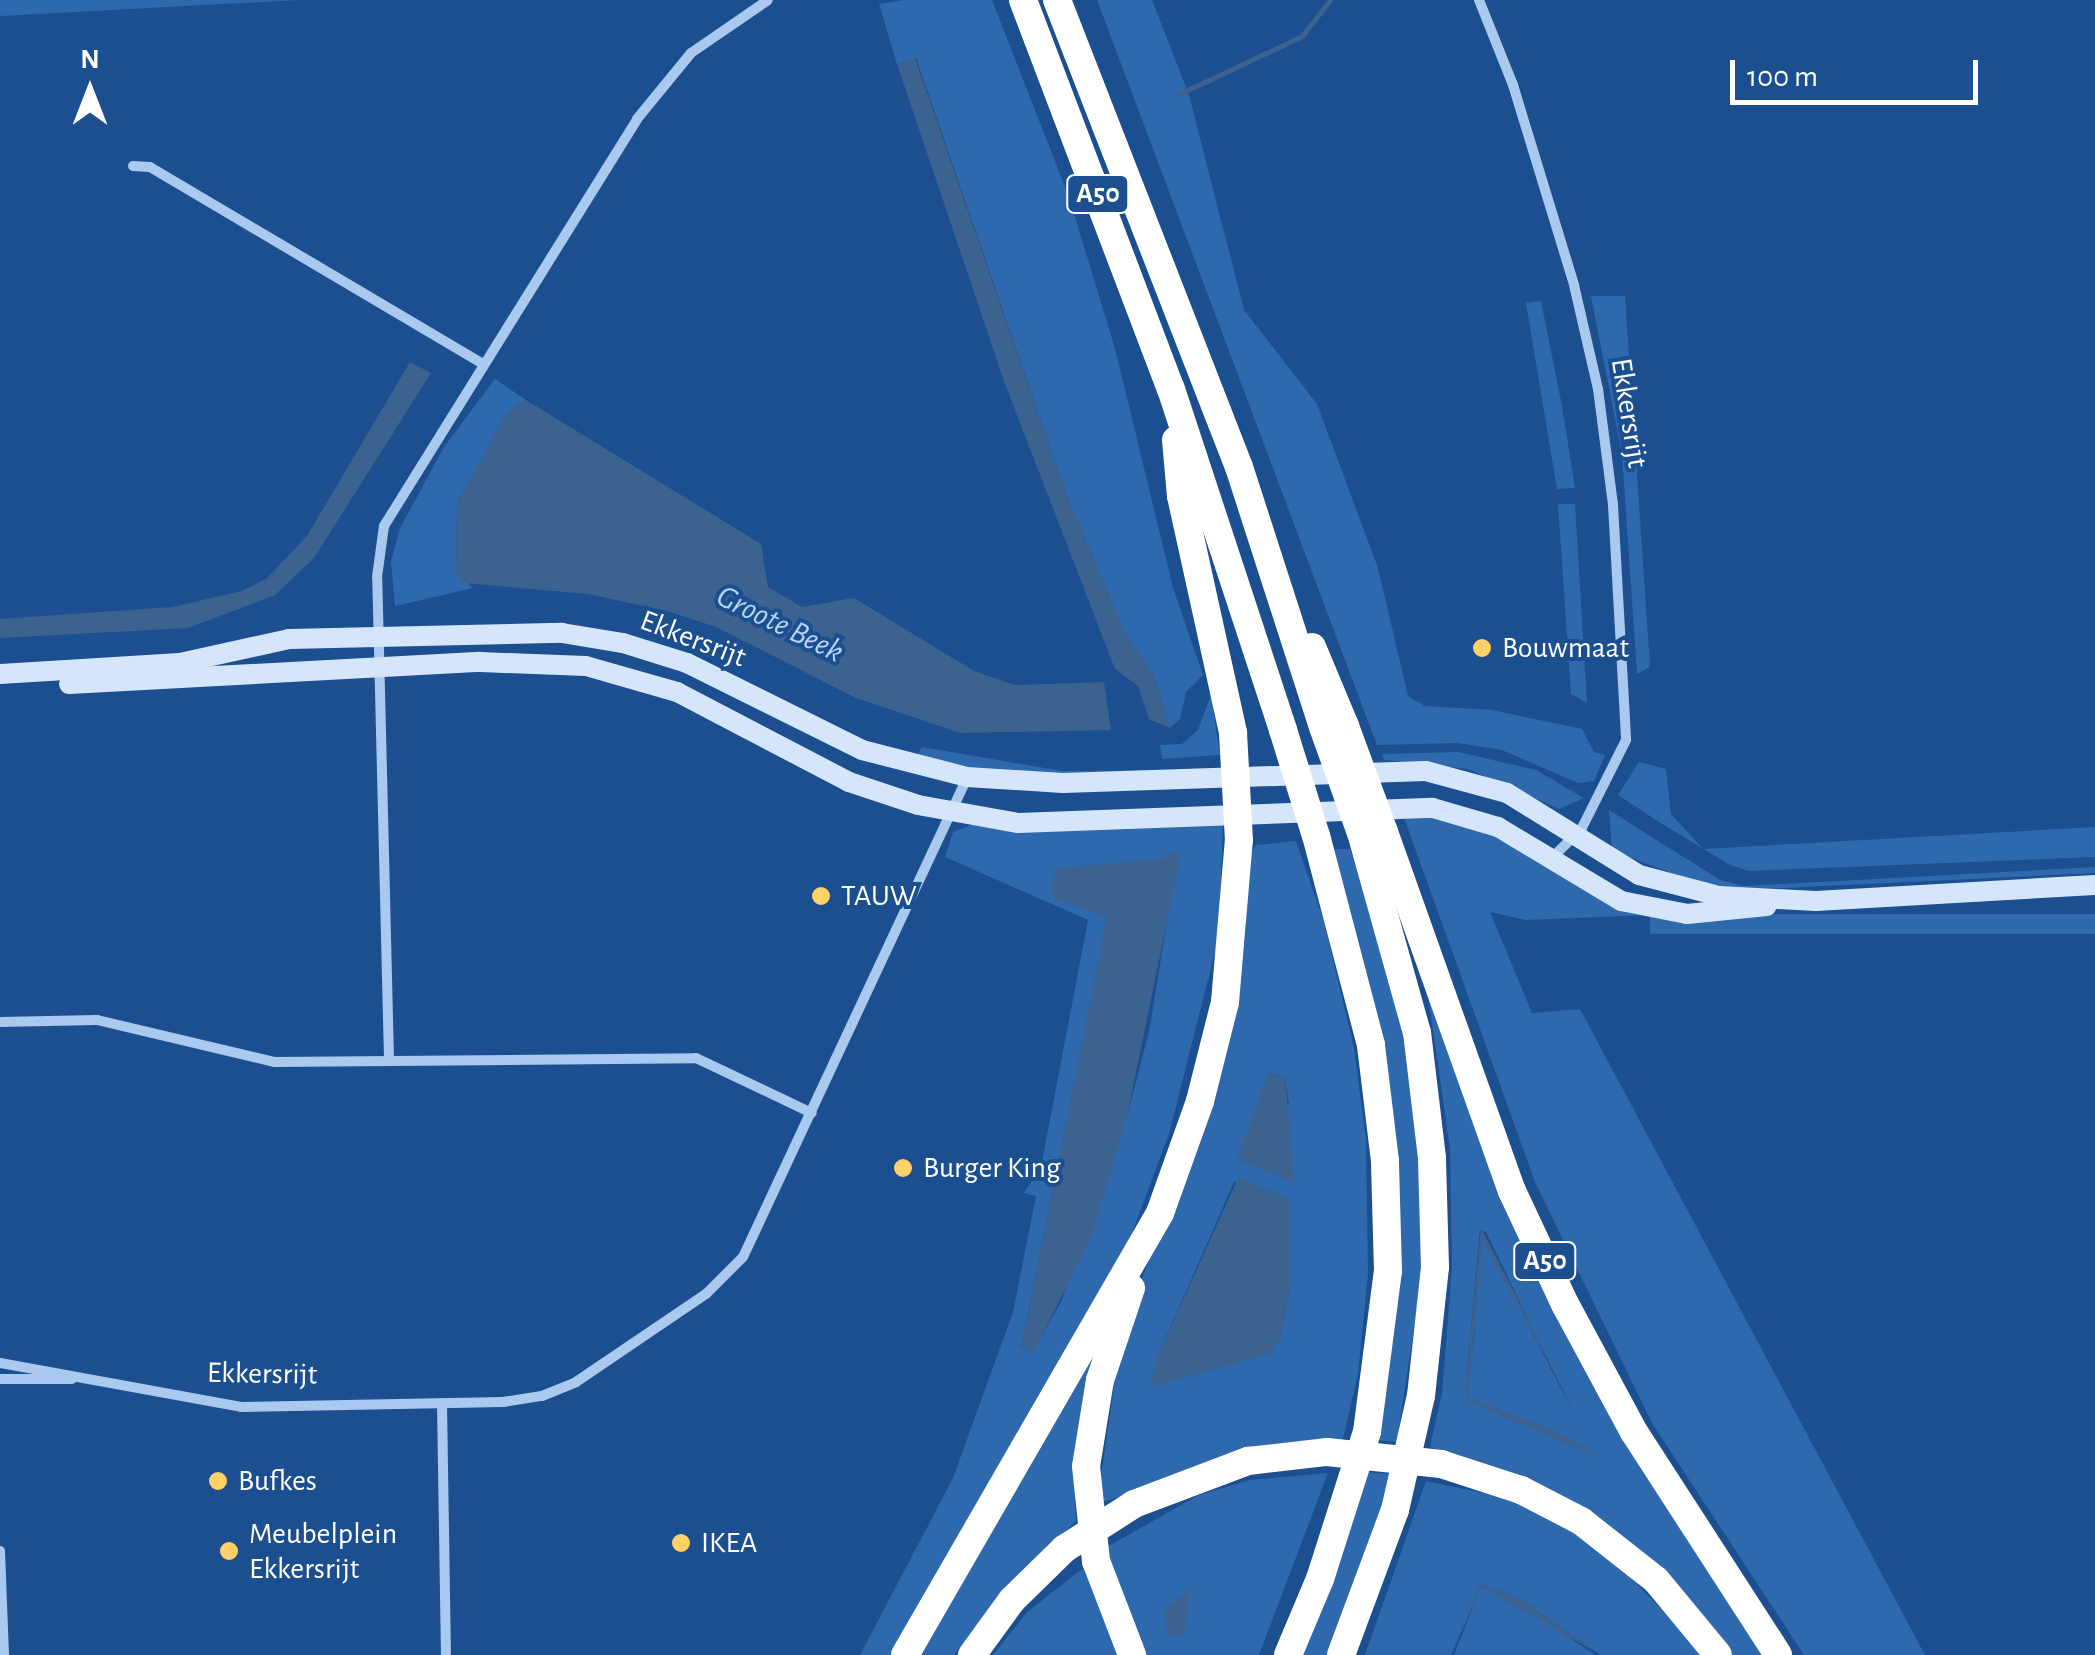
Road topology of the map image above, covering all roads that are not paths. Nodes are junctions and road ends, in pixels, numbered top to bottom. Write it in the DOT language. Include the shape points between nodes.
graph roads {
  1 [pos="768,0"];
  2 [pos="1023,0"];
  3 [pos="1058,0"];
  4 [pos="1479,0"];
  5 [pos="133,166"];
  6 [pos="483,364"];
  7 [pos="1171,389"];
  8 [pos="380,634"];
  9 [pos="381,668"];
  10 [pos="0,674"];
  11 [pos="0,687"];
  12 [pos="967,777"];
  13 [pos="951,811"];
  14 [pos="1321,823"];
  15 [pos="1372,832"];
  16 [pos="1575,838"];
  17 [pos="1550,859"];
  18 [pos="2095,884"];
  19 [pos="1788,902"];
  20 [pos="0,1022"];
  21 [pos="389,1059"];
  22 [pos="812,1114"];
  23 [pos="1136,1258"];
  24 [pos="0,1363"];
  25 [pos="83,1378"];
  26 [pos="0,1379"];
  27 [pos="442,1404"];
  28 [pos="0,1551"];
  29 [pos="4,1655"];
  30 [pos="446,1655"];
  31 [pos="905,1655"];
  32 [pos="972,1655"];
  33 [pos="1132,1655"];
  34 [pos="1288,1655"];
  35 [pos="1342,1655"];
  36 [pos="1718,1655"];
  37 [pos="1778,1655"];
  1 -- 6 [label="street" via="691,52 662,85"];
  2 -- 7 [label="highway, A50"];
  3 -- 15 [label="highway, A50, bridge" via="1191,337"];
  4 -- 16 [label="street, Ekkersrijt" via="1513,85 1574,286 1598,389 1613,505 1626,740"];
  5 -- 6 [label="street" via="150,167"];
  6 -- 8 [label="street" via="384,526 377,555"];
  7 -- 14 [label="highway, A50, bridge" via="1283,730"];
  7 -- 23 [label="highway, A50, bridge" via="1181,496 1233,733 1239,840 1232,955 1215,1046 1160,1213"];
  8 -- 9 [label="street"];
  8 -- 10 [label="main road, Ekkersrijt" via="289,639 180,663"];
  8 -- 12 [label="main road, Ekkersrijt" via="506,631 624,642 686,663 862,750"];
  9 -- 11 [label="main road, Ekkersrijt"];
  9 -- 13 [label="main road, Ekkersrijt" via="546,662 617,673 677,692 849,782"];
  9 -- 21 [label="street"];
  12 -- 13 [label="street, Ekkersrijt"];
  12 -- 16 [label="main road, Ekkersrijt" via="1062,783 1400,770 1465,778 1507,793"];
  13 -- 14 [label="main road, Ekkersrijt" via="1018,822"];
  13 -- 22 [label="street, Ekkersrijt"];
  14 -- 17 [label="main road, Ekkersrijt" via="1407,807 1468,815"];
  14 -- 34 [label="highway, A50" via="1371,1045 1385,1162 1388,1271 1366,1432 1320,1579"];
  15 -- 35 [label="highway, A50" via="1417,1034 1432,1158 1434,1268 1421,1396 1395,1510"];
  15 -- 37 [label="highway, A50" via="1512,1191 1564,1304 1634,1432"];
  16 -- 17 [label="street, Ekkersrijt"];
  16 -- 19 [label="main road, Ekkersrijt" via="1639,874 1692,890"];
  17 -- 19 [label="main road, Ekkersrijt" via="1621,900 1652,909 1719,912"];
  18 -- 19 [label="main road, Ekkersrijt"];
  20 -- 21 [label="street" via="97,1020 275,1062"];
  21 -- 22 [label="street" via="696,1058"];
  22 -- 27 [label="street, Ekkersrijt" via="744,1258 706,1294 576,1382 542,1396"];
  23 -- 31 [label="highway, A50"];
  23 -- 33 [label="highway, A50" via="1100,1380 1086,1466 1096,1561"];
  24 -- 25 [label="street, Ekkersrijt"];
  25 -- 26 [label="street, Ekkersrijt"];
  25 -- 27 [label="street, Ekkersrijt" via="241,1407"];
  27 -- 30 [label="street"];
  28 -- 29 [label="street"];
  32 -- 36 [label="highway, bridge" via="1012,1600 1064,1549 1134,1504 1248,1461 1326,1452 1441,1464 1552,1504 1656,1580"];
}
